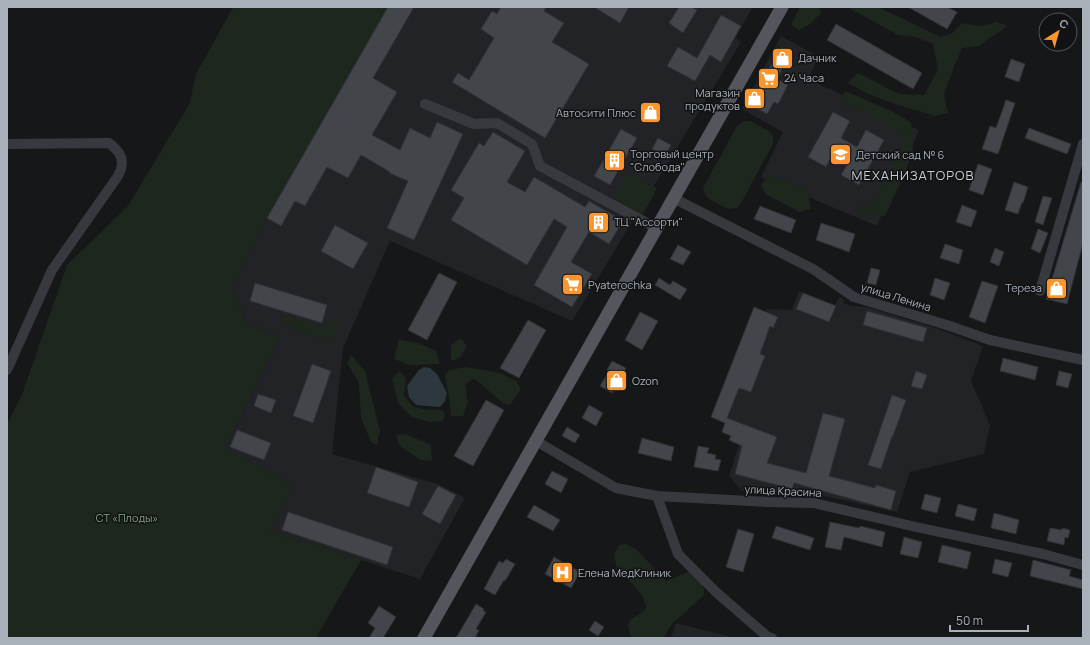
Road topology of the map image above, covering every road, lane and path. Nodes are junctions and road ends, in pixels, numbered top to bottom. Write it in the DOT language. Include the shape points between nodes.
graph roads {
  1 [pos="782,7"];
  2 [pos="425,104"];
  3 [pos="7,144"];
  4 [pos="1083,144"];
  5 [pos="673,198"];
  6 [pos="656,228"];
  7 [pos="1040,291"];
  8 [pos="1083,360"];
  9 [pos="7,370"];
  10 [pos="536,441"];
  11 [pos="657,496"];
  12 [pos="1083,565"];
  13 [pos="424,638"];
  14 [pos="772,638"];
  1 -- 5 [label="main road"];
  2 -- 6 [label="street" via="474,124 497,123 532,144 540,166"];
  3 -- 9 [label="street" via="109,143 117,149 122,159 122,168 118,176 52,270"];
  4 -- 7 [label="street"];
  5 -- 6 [label="main road"];
  5 -- 8 [label="street, улица Ленина" via="813,269 854,297 990,340"];
  6 -- 10 [label="main road"];
  10 -- 11 [label="street, улица Красина" via="616,488"];
  10 -- 13 [label="main road"];
  11 -- 12 [label="street, улица Красина" via="814,503"];
  11 -- 14 [label="street" via="678,554 717,593"];
}
